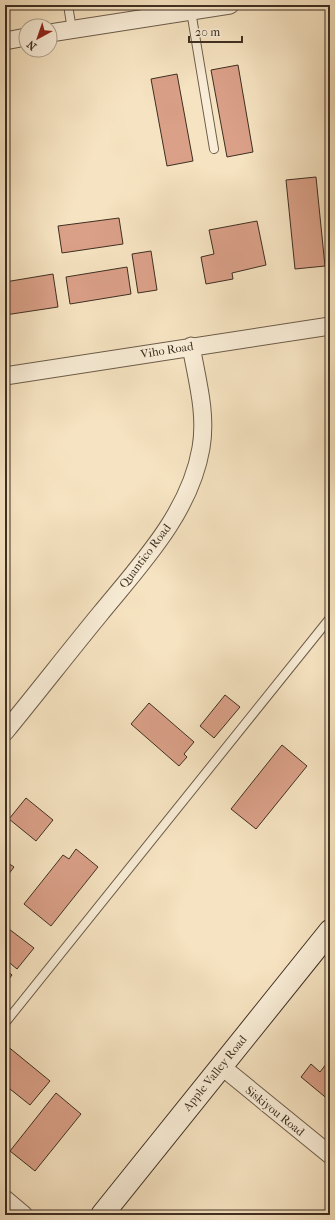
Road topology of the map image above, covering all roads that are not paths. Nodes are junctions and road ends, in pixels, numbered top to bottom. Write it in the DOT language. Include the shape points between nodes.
graph roads {
  1 [pos="68,5"];
  2 [pos="230,5"];
  3 [pos="156,11"];
  4 [pos="191,11"];
  5 [pos="72,30"];
  6 [pos="58,32"];
  7 [pos="18,39"];
  8 [pos="5,41"];
  9 [pos="214,149"];
  10 [pos="330,326"];
  11 [pos="191,346"];
  12 [pos="5,376"];
  13 [pos="330,618"];
  14 [pos="5,732"];
  15 [pos="330,931"];
  16 [pos="5,1023"];
  17 [pos="220,1066"];
  18 [pos="330,1155"];
  19 [pos="5,1200"];
  20 [pos="24,1215"];
  21 [pos="102,1215"];
  1 -- 5 [label="lane"];
  2 -- 4 [label="street"];
  3 -- 4 [label="street"];
  3 -- 5 [label="street"];
  4 -- 9 [label="lane"];
  5 -- 6 [label="street"];
  7 -- 8 [label="street"];
  10 -- 11 [label="street, Viho Road"];
  11 -- 12 [label="street, Viho Road"];
  11 -- 14 [label="street, Quantico Road" via="203,412 201,448 190,486 175,516 151,550"];
  13 -- 16 [label="lane"];
  15 -- 17 [label="street, Apple Valley Road"];
  17 -- 18 [label="street, Siskiyou Road"];
  17 -- 21 [label="street, Apple Valley Road"];
  19 -- 20 [label="street"];
}
